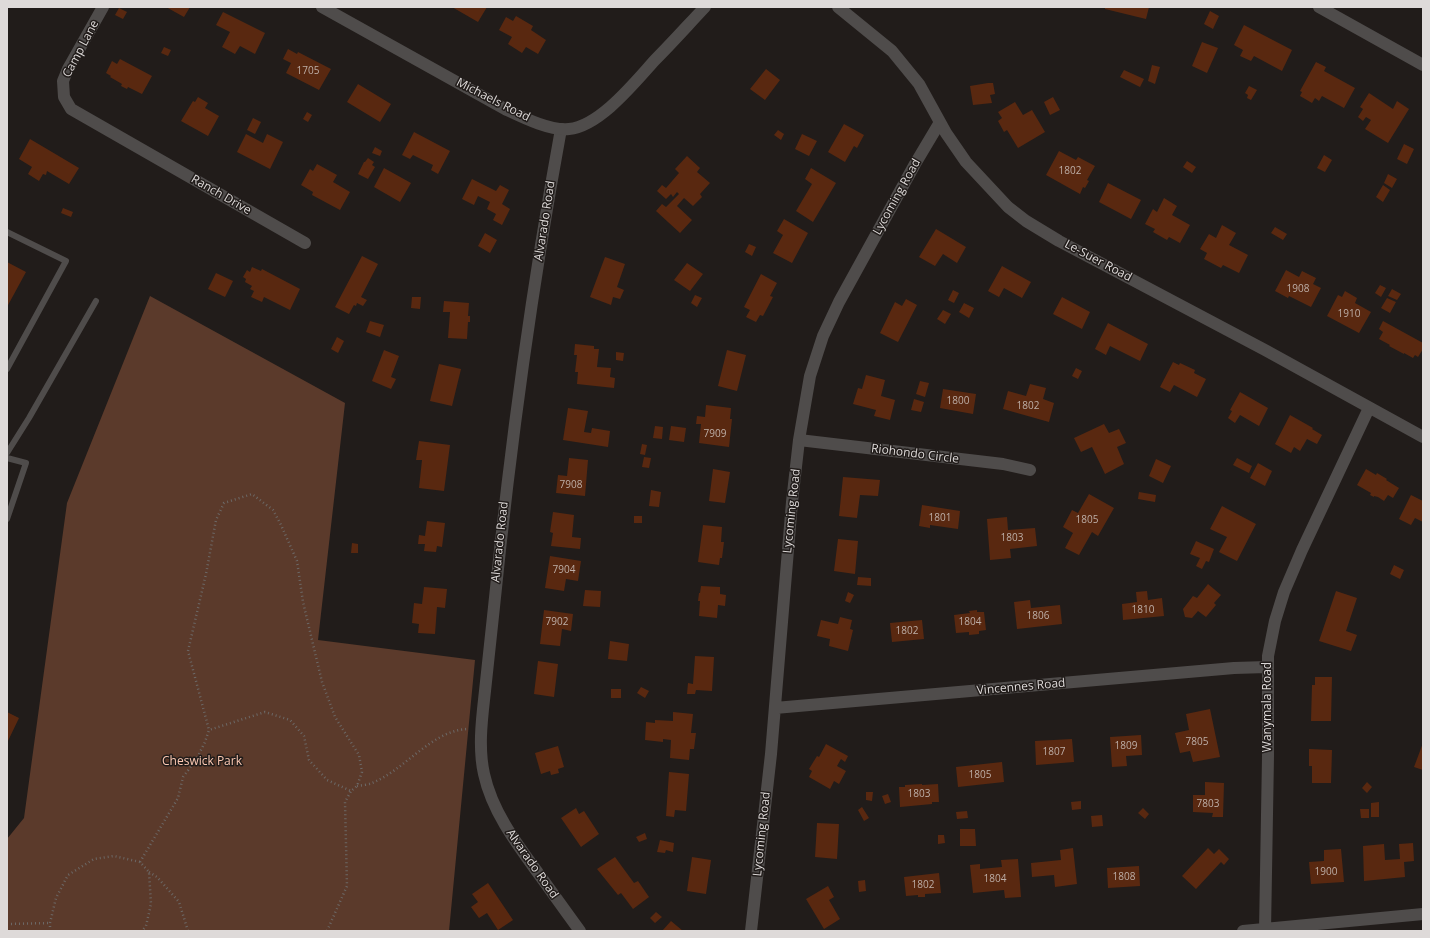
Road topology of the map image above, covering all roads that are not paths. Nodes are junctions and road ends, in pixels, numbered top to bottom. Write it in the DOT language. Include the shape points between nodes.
graph roads {
  1 [pos="104,7"];
  2 [pos="322,7"];
  3 [pos="705,7"];
  4 [pos="838,7"];
  5 [pos="1319,7"];
  6 [pos="1423,65"];
  7 [pos="940,122"];
  8 [pos="561,129"];
  9 [pos="137,147"];
  10 [pos="7,232"];
  11 [pos="305,243"];
  12 [pos="96,301"];
  13 [pos="7,370"];
  14 [pos="1369,408"];
  15 [pos="1423,437"];
  16 [pos="799,440"];
  17 [pos="7,453"];
  18 [pos="7,458"];
  19 [pos="1030,470"];
  20 [pos="7,519"];
  21 [pos="1267,667"];
  22 [pos="775,708"];
  23 [pos="1423,914"];
  24 [pos="1265,930"];
  25 [pos="580,931"];
  26 [pos="751,931"];
  27 [pos="1243,931"];
  1 -- 9 [label="street, Camp Lane" via="63,81 64,97 71,109"];
  2 -- 8 [label="street, Michaels Road" via="505,109"];
  3 -- 8 [label="street, Michaels Road" via="603,113 583,125"];
  4 -- 7 [label="street, Le-Suer Road" via="892,51 919,84"];
  5 -- 6 [label="street"];
  7 -- 14 [label="street, Le-Suer Road" via="966,162 1008,207 1026,221"];
  7 -- 16 [label="street, Lycoming Road" via="839,302 823,336 810,376"];
  8 -- 25 [label="street, Alvarado Road" via="527,335 507,484 481,750 490,794 502,819"];
  9 -- 11 [label="street, Ranch Drive"];
  10 -- 13 [label="lane" via="66,261"];
  12 -- 17 [label="lane"];
  14 -- 15 [label="street, Le-Suer Road"];
  14 -- 21 [label="street, Wanymala Road" via="1284,592 1275,621"];
  16 -- 19 [label="street, Riohondo Circle" via="1003,464"];
  16 -- 22 [label="street, Lycoming Road"];
  18 -- 20 [label="lane" via="26,463"];
  21 -- 22 [label="street, Vincennes Road" via="1226,668"];
  21 -- 24 [label="street, Wanymala Road"];
  22 -- 26 [label="street, Lycoming Road"];
  23 -- 24 [label="street"];
  24 -- 27 [label="street"];
}
